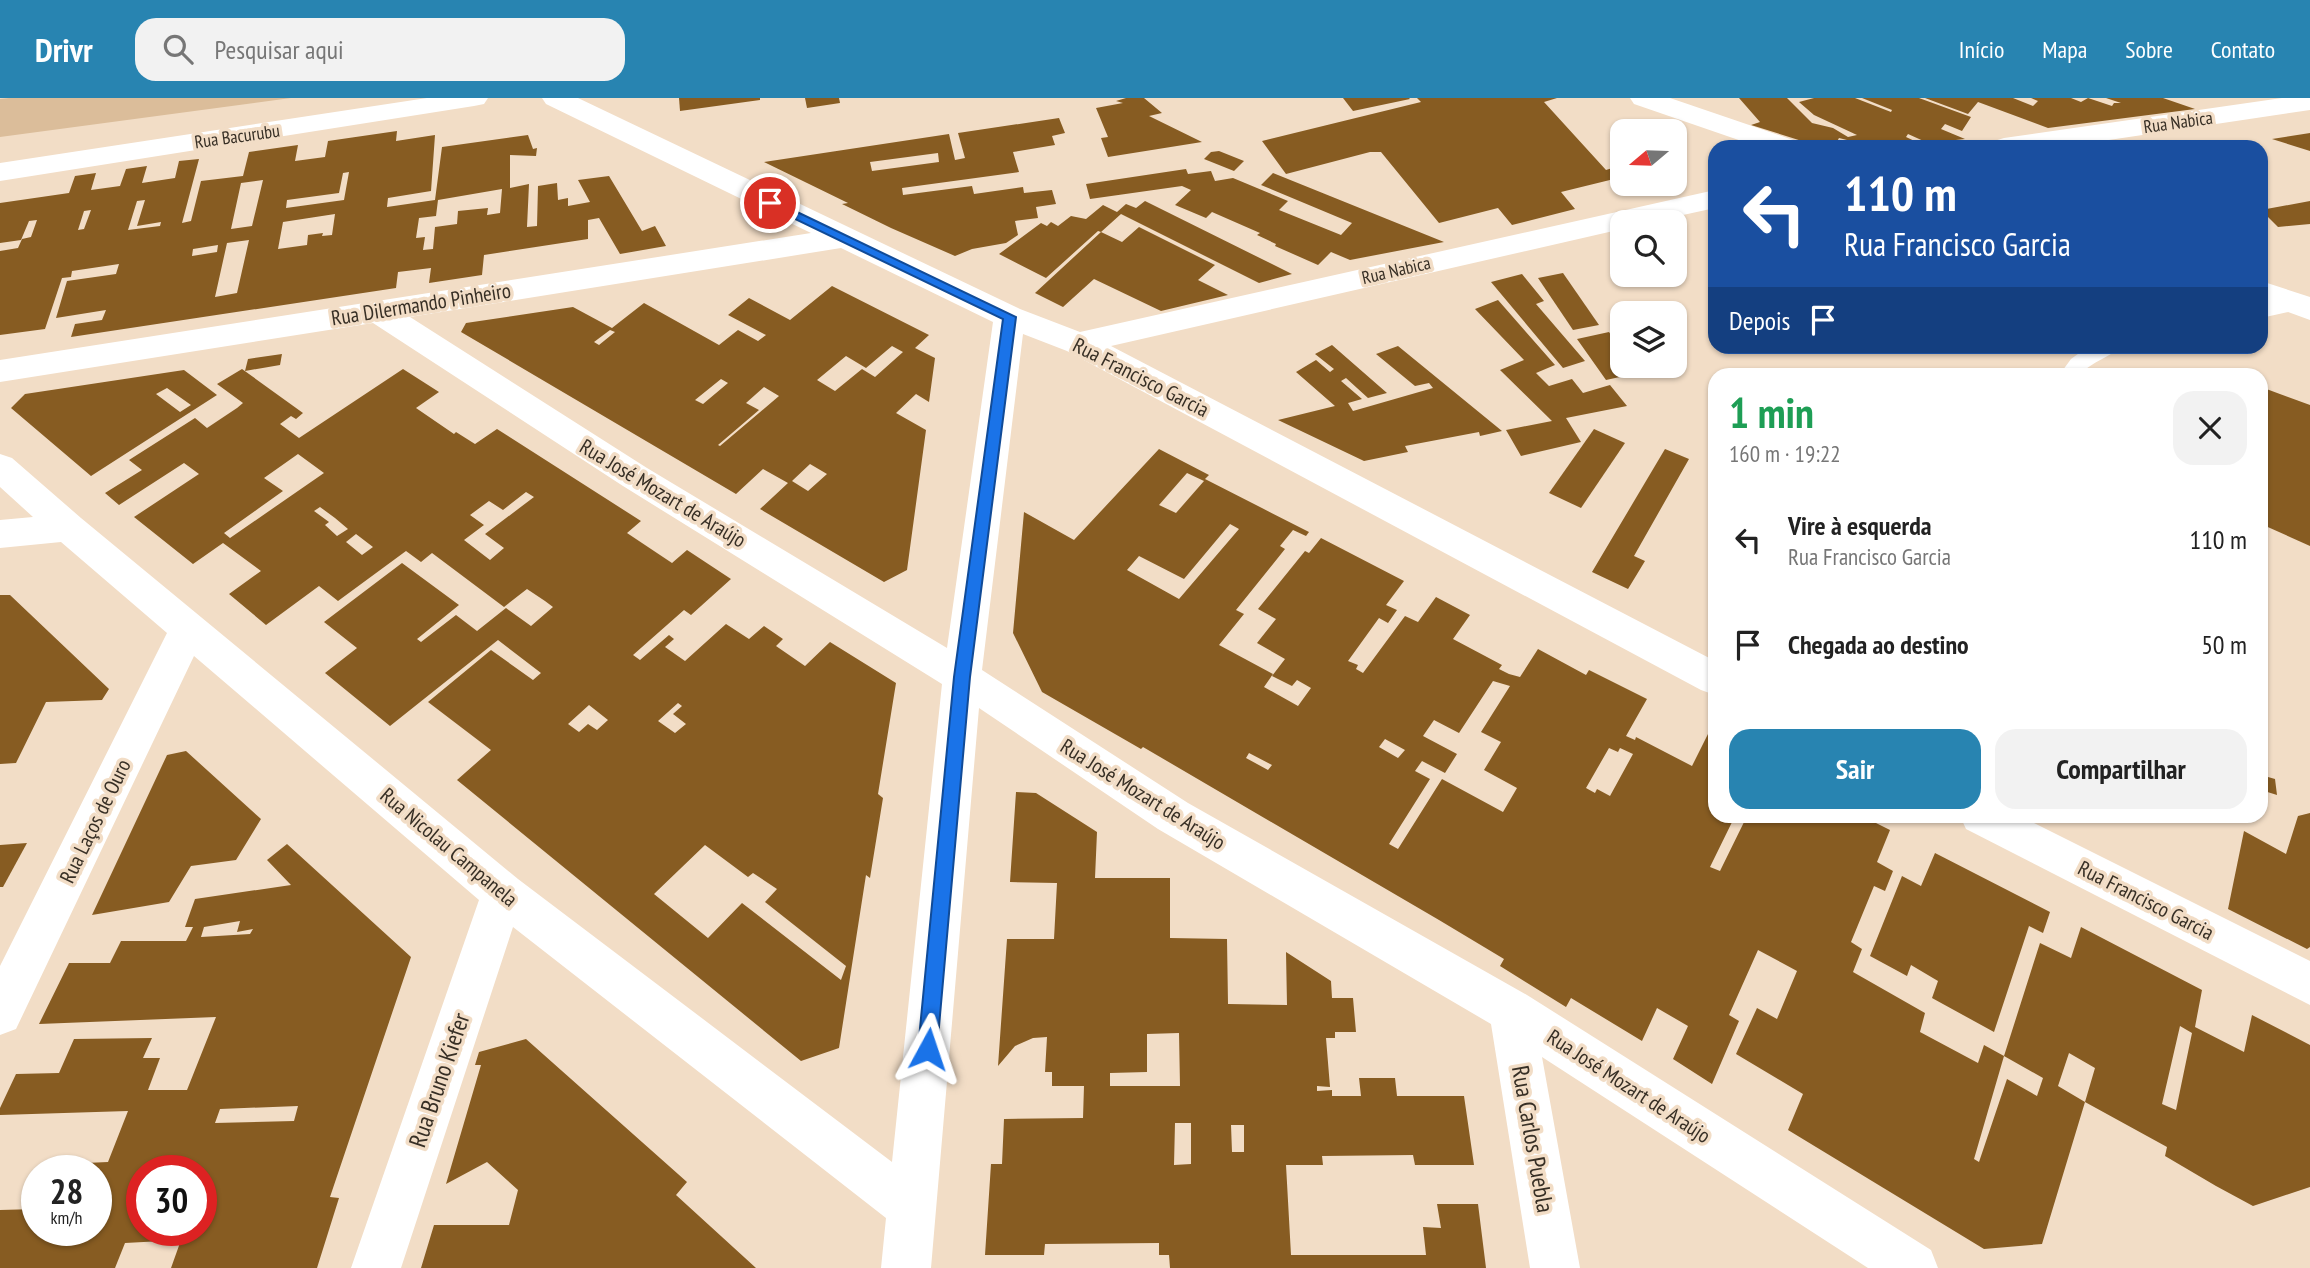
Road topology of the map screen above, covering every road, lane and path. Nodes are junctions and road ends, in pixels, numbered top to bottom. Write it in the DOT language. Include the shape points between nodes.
graph roads {
  1 [pos="474,98"];
  2 [pos="556,98"];
  3 [pos="1644,98"];
  4 [pos="2310,102"];
  5 [pos="1766,140"];
  6 [pos="2052,140"];
  7 [pos="0,172"];
  8 [pos="1708,201"];
  9 [pos="841,238"];
  10 [pos="2268,294"];
  11 [pos="2303,306"];
  12 [pos="2268,310"];
  13 [pos="379,311"];
  14 [pos="1009,317"];
  15 [pos="1078,343"];
  16 [pos="2090,354"];
  17 [pos="2074,368"];
  18 [pos="0,371"];
  19 [pos="0,467"];
  20 [pos="68,528"];
  21 [pos="0,534"];
  22 [pos="188,628"];
  23 [pos="1708,675"];
  24 [pos="962,677"];
  25 [pos="1995,823"];
  26 [pos="503,893"];
  27 [pos="2310,984"];
  28 [pos="1511,1011"];
  29 [pos="0,1013"];
  30 [pos="913,1208"];
  31 [pos="376,1268"];
  32 [pos="906,1268"];
  33 [pos="1555,1268"];
  34 [pos="1913,1268"];
  1 -- 7 [label="street, Rua Bacurubu"];
  2 -- 9 [label="street, Rua Francisco Garcia"];
  3 -- 5 [label="street"];
  4 -- 6 [label="street, Rua Nabica"];
  8 -- 15 [label="street, Rua Nabica"];
  9 -- 13 [label="street, Rua Dilermando Pinheiro"];
  9 -- 14 [label="street, Rua Francisco Garcia"];
  10 -- 11 [label="street"];
  11 -- 12 [label="lane"];
  13 -- 18 [label="street, Rua Dilermando Pinheiro"];
  13 -- 24 [label="street, Rua José Mozart de Araújo" via="635,477"];
  14 -- 15 [label="street, Rua Francisco Garcia"];
  14 -- 24 [label="street"];
  15 -- 23 [label="street, Rua Francisco Garcia"];
  16 -- 17 [label="lane"];
  19 -- 20 [label="street, Rua Nicolau Campanela"];
  20 -- 21 [label="street"];
  20 -- 22 [label="street, Rua Nicolau Campanela"];
  22 -- 26 [label="street, Rua Nicolau Campanela"];
  22 -- 29 [label="street, Rua Laços de Ouro"];
  24 -- 28 [label="street, Rua José Mozart de Araújo" via="1173,816"];
  24 -- 30 [label="street"];
  25 -- 27 [label="street, Rua Francisco Garcia"];
  26 -- 30 [label="street, Rua Nicolau Campanela"];
  26 -- 31 [label="street, Rua Bruno Kiefer"];
  28 -- 33 [label="street, Rua Carlos Puebla"];
  28 -- 34 [label="street, Rua José Mozart de Araújo"];
  30 -- 32 [label="street"];
}
